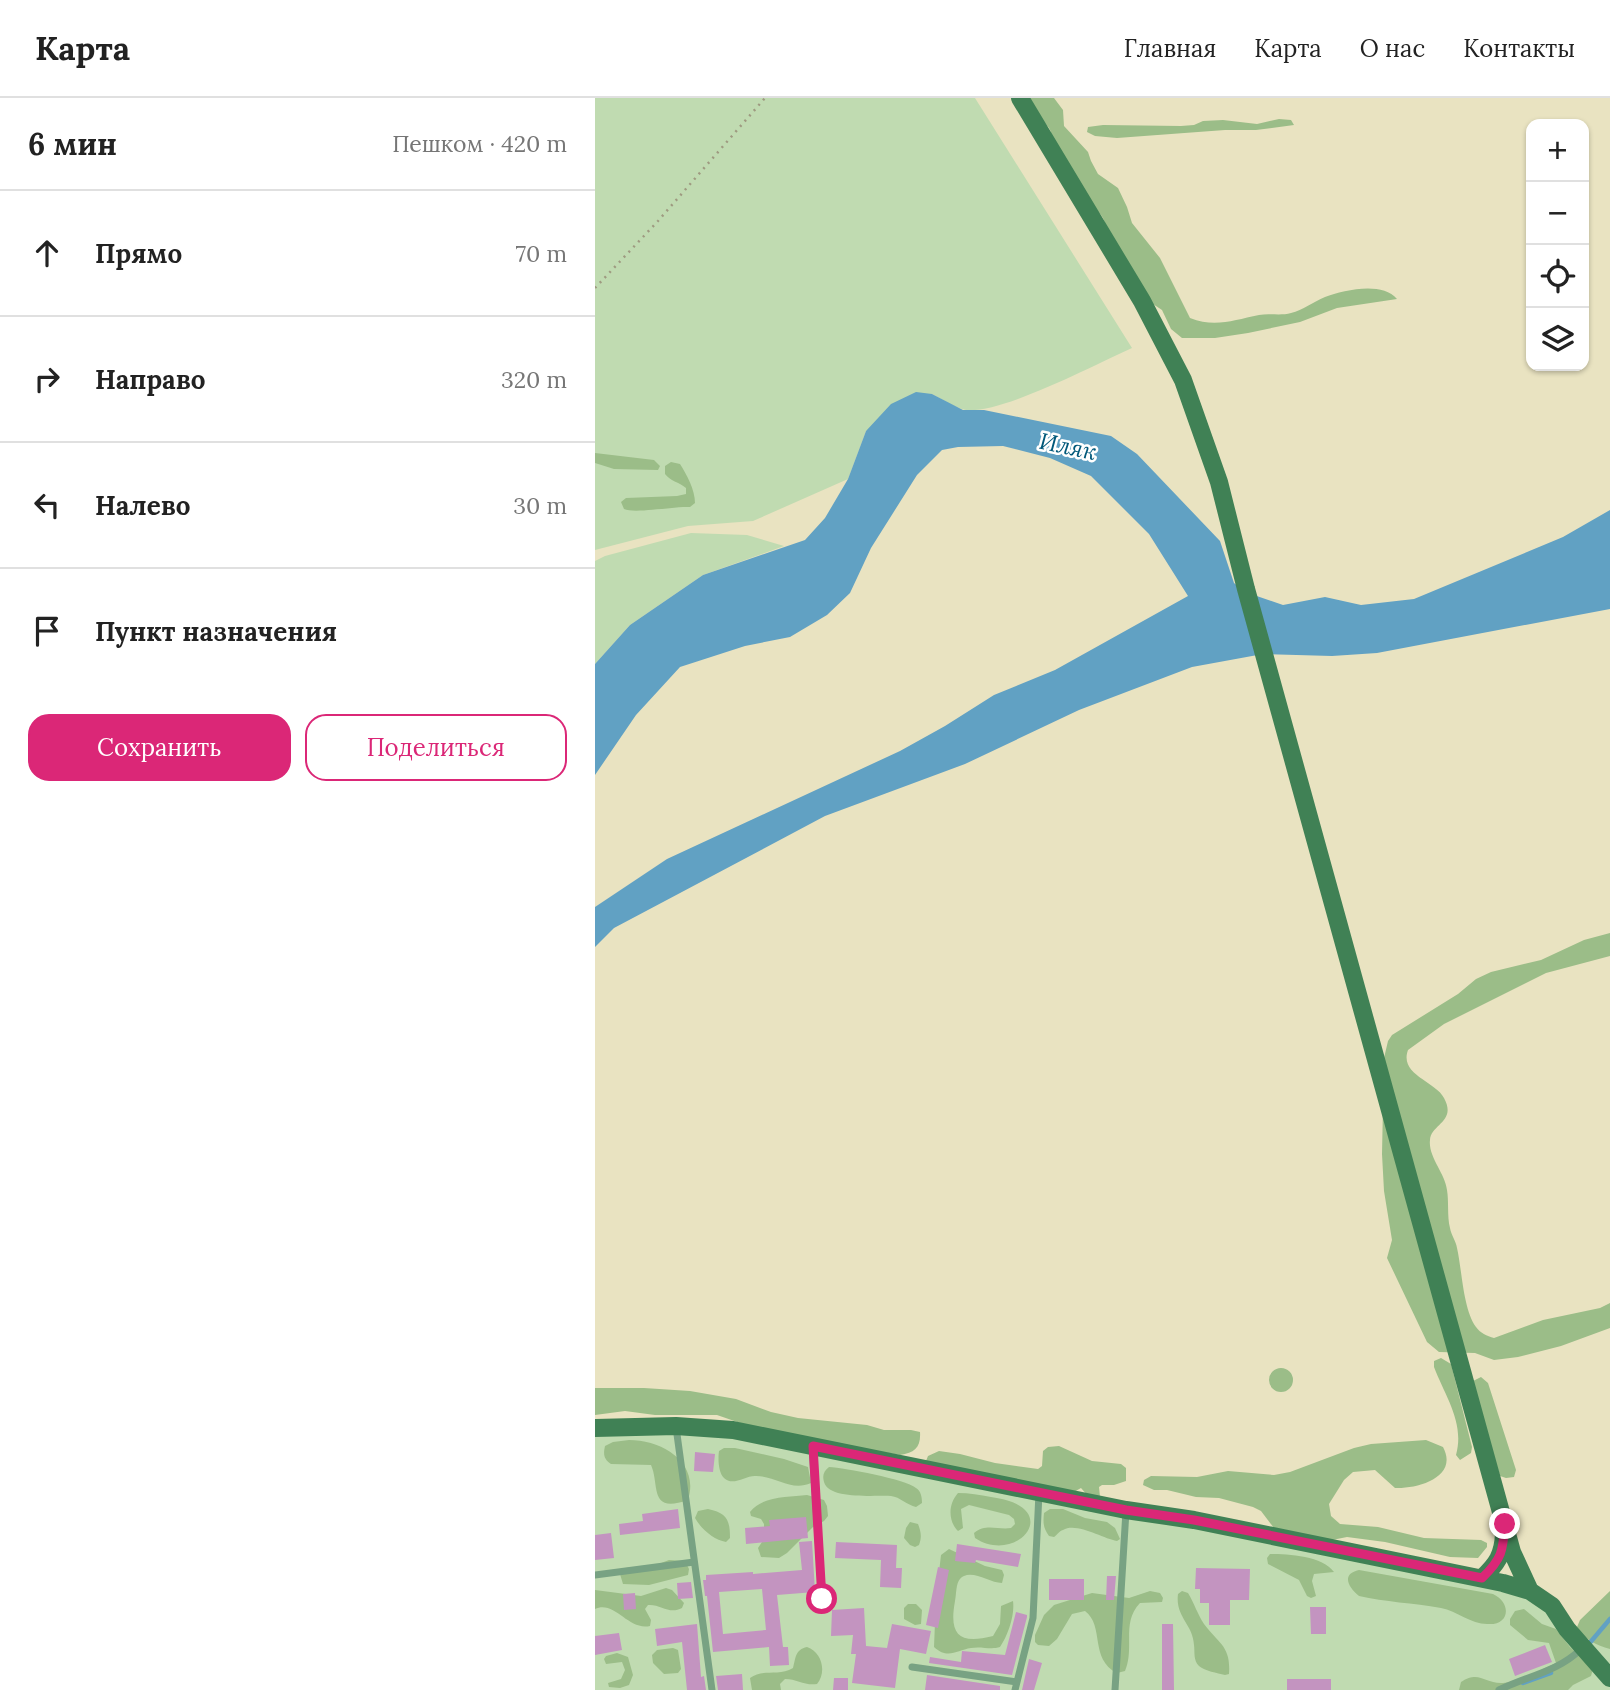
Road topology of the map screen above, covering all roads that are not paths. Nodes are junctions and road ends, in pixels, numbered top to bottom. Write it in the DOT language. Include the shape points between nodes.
graph roads {
  1 [pos="1020,98"];
  2 [pos="675,1426"];
  3 [pos="595,1428"];
  4 [pos="813,1446"];
  5 [pos="1039,1492"];
  6 [pos="1126,1510"];
  7 [pos="1505,1524"];
  8 [pos="694,1562"];
  9 [pos="595,1575"];
  10 [pos="1482,1578"];
  11 [pos="1530,1591"];
  12 [pos="822,1599"];
  13 [pos="1598,1662"];
  14 [pos="912,1667"];
  15 [pos="1610,1678"];
  16 [pos="1016,1686"];
  17 [pos="712,1690"];
  18 [pos="1115,1690"];
  19 [pos="1499,1690"];
  1 -- 7 [label="street" via="1143,301 1182,380 1219,482"];
  2 -- 3 [label="street"];
  2 -- 4 [label="street" via="733,1430"];
  2 -- 8 [label="lane"];
  4 -- 5 [label="street"];
  4 -- 12 [label="lane"];
  5 -- 6 [label="street"];
  5 -- 16 [label="lane" via="1033,1618"];
  6 -- 10 [label="street"];
  6 -- 18 [label="lane"];
  7 -- 10 [label="street" via="1503,1552"];
  7 -- 11 [label="street"];
  8 -- 9 [label="lane"];
  8 -- 17 [label="lane"];
  10 -- 11 [label="street"];
  11 -- 13 [label="street" via="1552,1606"];
  13 -- 15 [label="street"];
  13 -- 19 [label="lane" via="1580,1650 1554,1669"];
  14 -- 16 [label="lane"];
}
